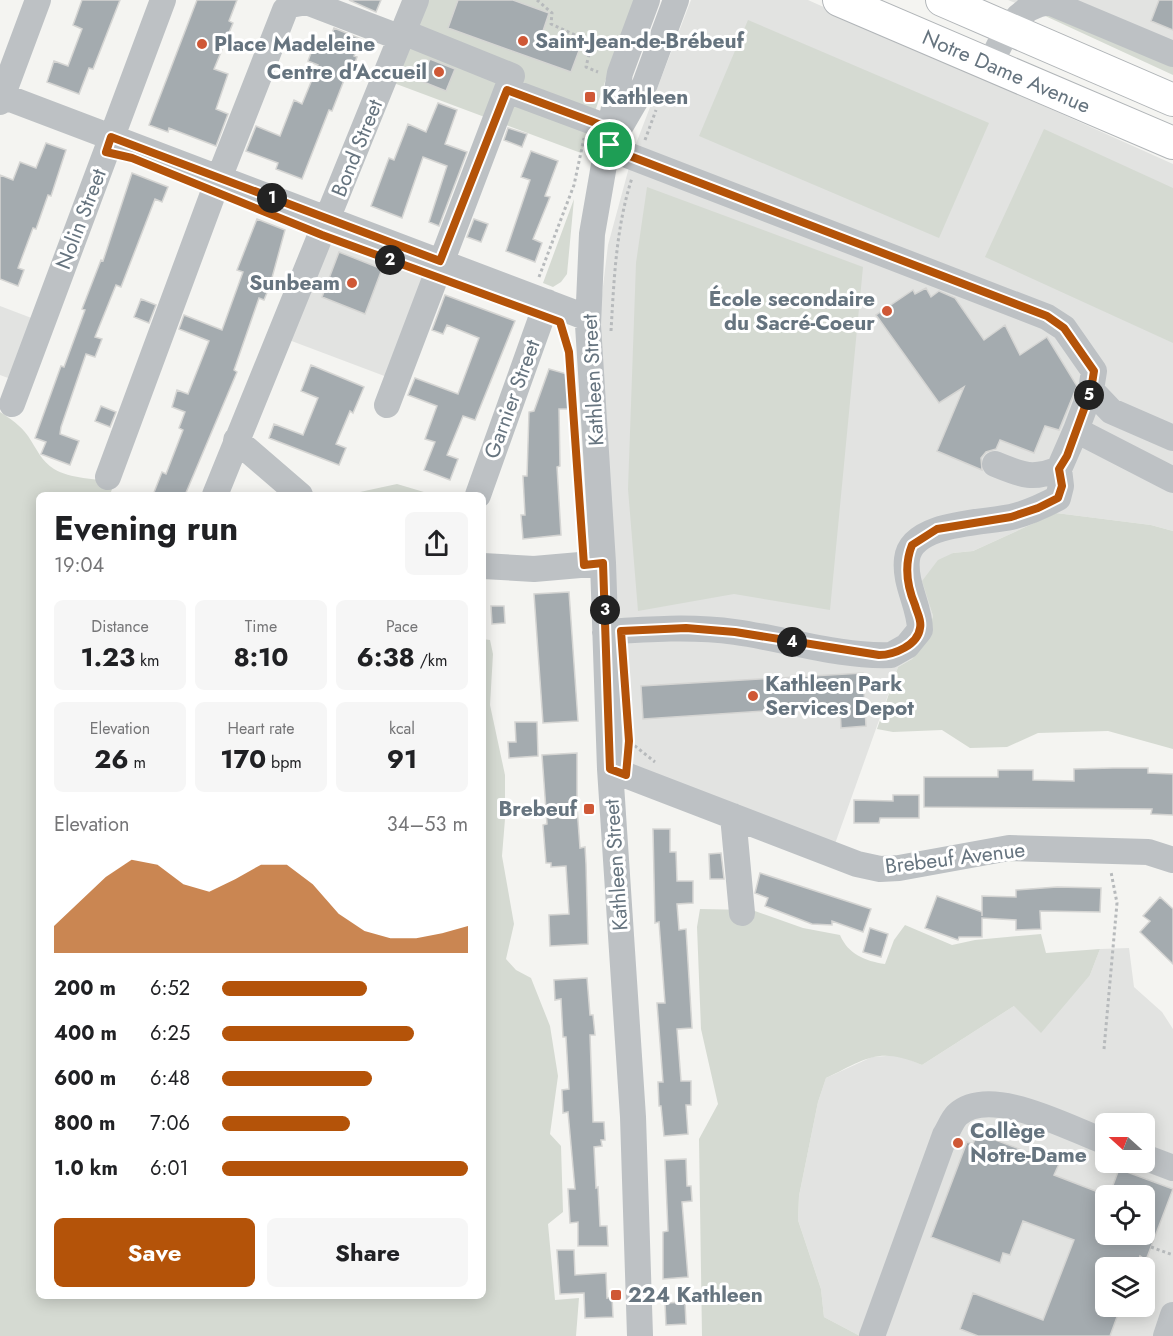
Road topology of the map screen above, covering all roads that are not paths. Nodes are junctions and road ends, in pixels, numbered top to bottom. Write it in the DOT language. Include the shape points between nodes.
graph roads {
  1 [pos="39,0"];
  2 [pos="163,0"];
  3 [pos="416,0"];
  4 [pos="647,0"];
  5 [pos="676,0"];
  6 [pos="839,0"];
  7 [pos="942,0"];
  8 [pos="1030,2"];
  9 [pos="1007,28"];
  10 [pos="402,35"];
  11 [pos="1173,54"];
  12 [pos="990,65"];
  13 [pos="507,90"];
  14 [pos="1,97"];
  15 [pos="1173,100"];
  16 [pos="605,136"];
  17 [pos="111,137"];
  18 [pos="1173,143"];
  19 [pos="219,178"];
  20 [pos="328,220"];
  21 [pos="440,261"];
  22 [pos="539,299"];
  23 [pos="588,318"];
  24 [pos="1091,390"];
  25 [pos="12,404"];
  26 [pos="387,405"];
  27 [pos="1076,430"];
  28 [pos="1173,438"];
  29 [pos="236,440"];
  30 [pos="995,464"];
  31 [pos="1059,469"];
  32 [pos="108,477"];
  33 [pos="1173,480"];
  34 [pos="216,492"];
  35 [pos="297,492"];
  36 [pos="479,492"];
  37 [pos="603,563"];
  38 [pos="486,566"];
  39 [pos="605,632"];
  40 [pos="618,772"];
  41 [pos="733,816"];
  42 [pos="1173,860"];
  43 [pos="742,913"];
  44 [pos="1095,1138"];
  45 [pos="1155,1161"];
  46 [pos="1173,1168"];
  47 [pos="1173,1315"];
  48 [pos="640,1336"];
  49 [pos="872,1336"];
  50 [pos="1166,1336"];
  1 -- 14 [label="street"];
  2 -- 17 [label="street, Nolin Street"];
  3 -- 10 [label="street, Bond Street"];
  4 -- 16 [label="street, Kathleen Street" via="620,73"];
  5 -- 16 [label="street, Kathleen Street" via="645,84"];
  6 -- 12 [label="main road, Notre Dame Avenue"];
  7 -- 9 [label="main road, Notre Dame Avenue"];
  8 -- 9 [label="street"];
  8 -- 11 [label="street" via="1060,5"];
  9 -- 12 [label="street"];
  9 -- 15 [label="main road, Notre Dame Avenue"];
  10 -- 13 [label="street" via="512,76"];
  10 -- 19 [label="street" via="307,2 290,5"];
  10 -- 20 [label="street, Bond Street"];
  12 -- 18 [label="main road, Notre Dame Avenue"];
  13 -- 16 [label="street"];
  13 -- 21 [label="street"];
  14 -- 17 [label="street"];
  16 -- 23 [label="street, Kathleen Street" via="592,234"];
  16 -- 24 [label="street" via="638,160 1047,316 1064,328 1094,371"];
  17 -- 19 [label="street"];
  17 -- 25 [label="street, Nolin Street"];
  19 -- 20 [label="street"];
  19 -- 32 [label="street"];
  20 -- 21 [label="street"];
  20 -- 29 [label="street, Bond Street"];
  21 -- 22 [label="street"];
  21 -- 26 [label="street"];
  22 -- 23 [label="street"];
  22 -- 36 [label="street, Garnier Street"];
  23 -- 37 [label="street, Kathleen Street"];
  24 -- 27 [label="street"];
  24 -- 28 [label="street" via="1111,411"];
  27 -- 31 [label="street"];
  27 -- 33 [label="street"];
  29 -- 34 [label="street, Bond Street"];
  29 -- 35 [label="street"];
  30 -- 31 [label="street" via="1018,474 1039,477"];
  31 -- 39 [label="street" via="1062,486 1058,498 1011,517 937,529 912,545 907,571 920,630 907,646 891,655 686,628"];
  37 -- 38 [label="street" via="534,569"];
  37 -- 39 [label="street, Kathleen Street"];
  39 -- 40 [label="street, Kathleen Street"];
  40 -- 41 [label="street, Brebeuf Avenue"];
  40 -- 48 [label="street, Kathleen Street"];
  41 -- 42 [label="street, Brebeuf Avenue" via="857,864 880,869 1009,848 1148,852"];
  41 -- 43 [label="street"];
  44 -- 49 [label="street" via="1004,1103 980,1104 958,1115 945,1135"];
  45 -- 46 [label="street"];
  47 -- 50 [label="street"];
}
